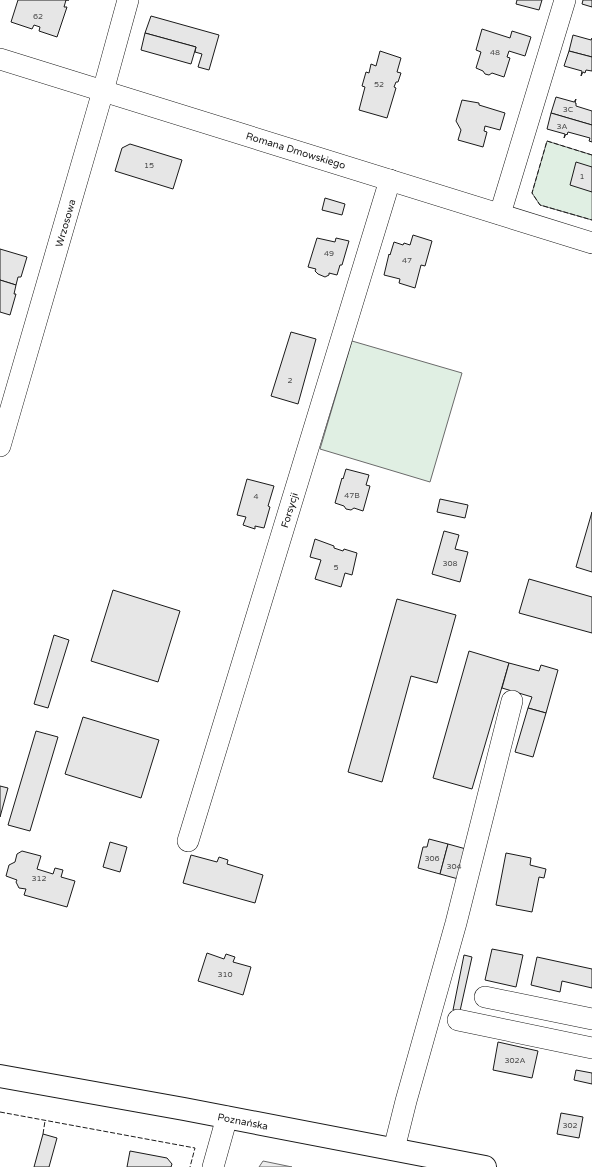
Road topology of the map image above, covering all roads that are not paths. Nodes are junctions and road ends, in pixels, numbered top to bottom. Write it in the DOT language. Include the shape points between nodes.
graph roads {
  1 [pos="128,0"];
  2 [pos="565,0"];
  3 [pos="0,59"];
  4 [pos="103,91"];
  5 [pos="390,180"];
  6 [pos="500,214"];
  7 [pos="592,243"];
  8 [pos="0,446"];
  9 [pos="512,702"];
  10 [pos="188,841"];
  11 [pos="485,997"];
  12 [pos="592,1019"];
  13 [pos="458,1020"];
  14 [pos="592,1048"];
  15 [pos="0,1076"];
  16 [pos="227,1118"];
  17 [pos="394,1149"];
  18 [pos="213,1167"];
  19 [pos="485,1167"];
  1 -- 4 [label="street, Wrzosowa"];
  2 -- 6 [label="street"];
  3 -- 4 [label="street, Romana Dmowskiego"];
  4 -- 5 [label="street, Romana Dmowskiego"];
  4 -- 8 [label="street, Wrzosowa"];
  5 -- 6 [label="street, Romana Dmowskiego"];
  5 -- 10 [label="street, Forsycji"];
  6 -- 7 [label="street, Romana Dmowskiego"];
  9 -- 17 [label="street" via="456,923"];
  11 -- 12 [label="street"];
  13 -- 14 [label="street"];
  15 -- 16 [label="main road, Poznańska"];
  16 -- 17 [label="main road, Poznańska"];
  16 -- 18 [label="street"];
  17 -- 19 [label="main road, Poznańska"];
}
